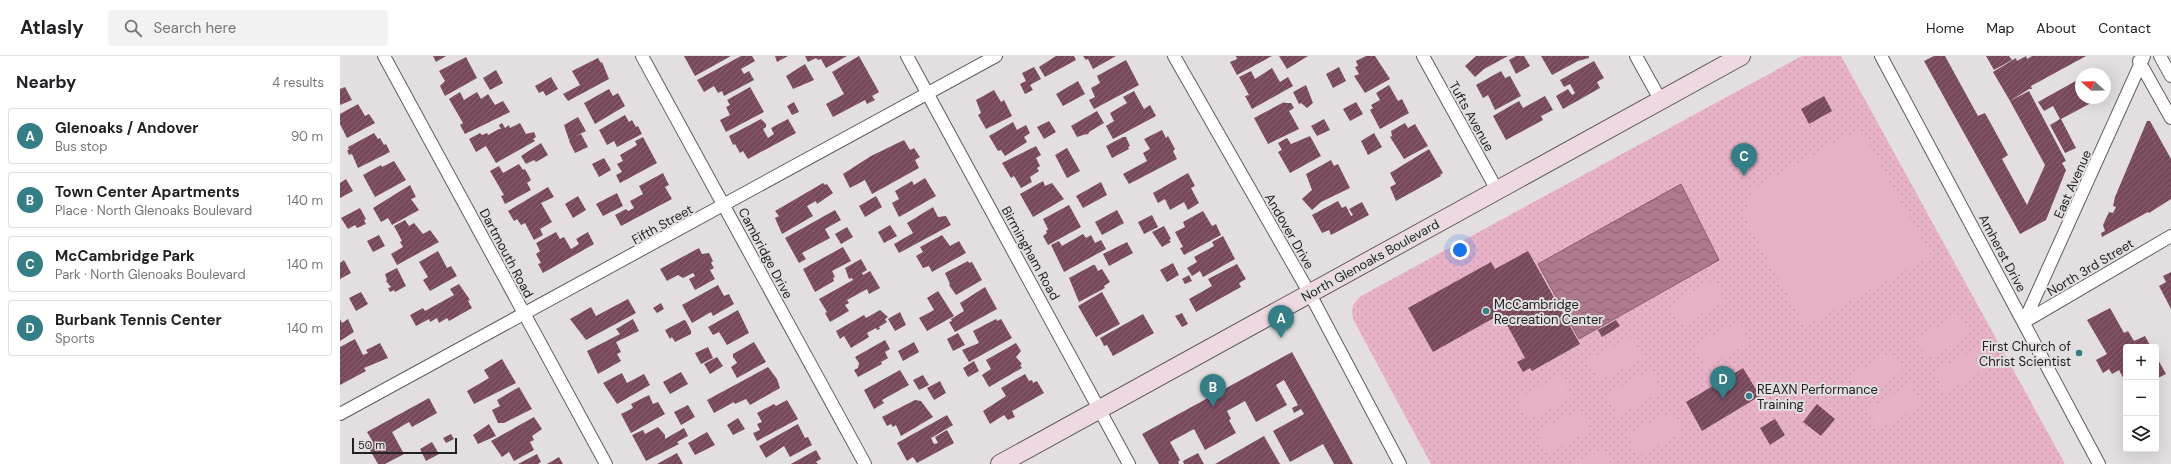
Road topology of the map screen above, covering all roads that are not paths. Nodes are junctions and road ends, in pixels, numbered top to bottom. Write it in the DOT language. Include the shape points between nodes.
graph roads {
  1 [pos="384,56"];
  2 [pos="642,56"];
  3 [pos="907,56"];
  4 [pos="996,56"];
  5 [pos="1174,56"];
  6 [pos="1423,56"];
  7 [pos="1636,56"];
  8 [pos="1741,56"];
  9 [pos="1881,56"];
  10 [pos="2160,56"];
  11 [pos="2140,59"];
  12 [pos="2171,76"];
  13 [pos="928,94"];
  14 [pos="1661,101"];
  15 [pos="2171,118"];
  16 [pos="1497,190"];
  17 [pos="725,205"];
  18 [pos="2171,236"];
  19 [pos="1310,294"];
  20 [pos="524,315"];
  21 [pos="2024,322"];
  22 [pos="1099,409"];
  23 [pos="340,414"];
  24 [pos="606,464"];
  25 [pos="865,464"];
  26 [pos="1000,464"];
  27 [pos="1129,464"];
  28 [pos="1400,464"];
  29 [pos="2099,464"];
  1 -- 20 [label="street, Dartmouth Road"];
  2 -- 17 [label="street, Cambridge Drive"];
  3 -- 13 [label="street, Birmingham Road"];
  4 -- 13 [label="street, Fifth Street"];
  5 -- 19 [label="street, Andover Drive"];
  6 -- 16 [label="street, Tufts Avenue"];
  7 -- 14 [label="street"];
  8 -- 14 [label="main road, North Glenoaks Boulevard"];
  9 -- 21 [label="street, Amherst Drive"];
  10 -- 12 [label="street"];
  11 -- 15 [label="street"];
  11 -- 21 [label="street, East Avenue"];
  13 -- 17 [label="street, Fifth Street"];
  13 -- 22 [label="street, Birmingham Road"];
  14 -- 16 [label="main road, North Glenoaks Boulevard"];
  16 -- 19 [label="main road, North Glenoaks Boulevard"];
  17 -- 20 [label="street, Fifth Street"];
  17 -- 25 [label="street, Cambridge Drive"];
  18 -- 21 [label="street, North 3rd Street"];
  19 -- 22 [label="main road, North Glenoaks Boulevard"];
  19 -- 28 [label="street, Andover Drive"];
  20 -- 23 [label="street, Fifth Street"];
  20 -- 24 [label="street, Dartmouth Road"];
  21 -- 29 [label="street, Amherst Drive"];
  22 -- 26 [label="main road, North Glenoaks Boulevard"];
  22 -- 27 [label="street, Birmingham Road"];
}
